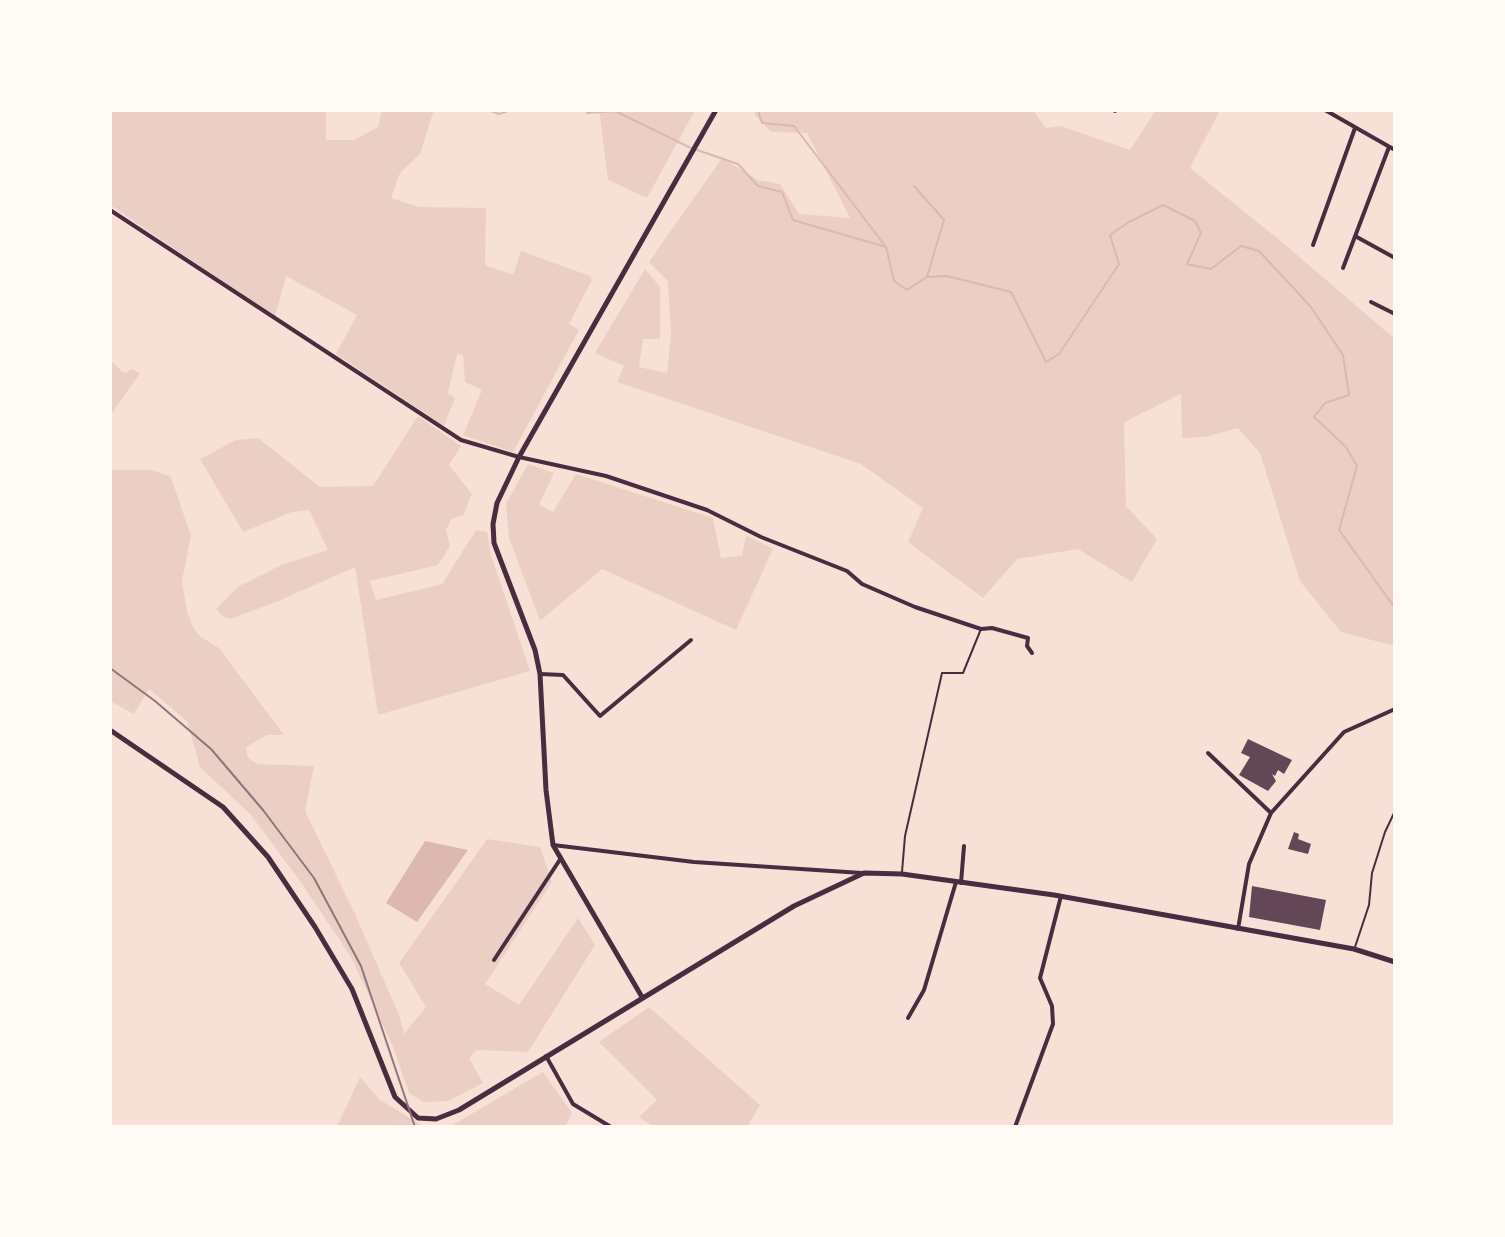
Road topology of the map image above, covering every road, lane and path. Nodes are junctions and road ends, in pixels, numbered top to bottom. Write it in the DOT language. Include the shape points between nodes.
graph roads {
  1 [pos="716,110"];
  2 [pos="1325,110"];
  3 [pos="1355,128"];
  4 [pos="1389,147"];
  5 [pos="1395,150"];
  6 [pos="110,210"];
  7 [pos="1355,236"];
  8 [pos="1313,245"];
  9 [pos="1395,258"];
  10 [pos="1343,268"];
  11 [pos="1371,302"];
  12 [pos="1395,314"];
  13 [pos="519,457"];
  14 [pos="981,629"];
  15 [pos="691,640"];
  16 [pos="1032,653"];
  17 [pos="540,674"];
  18 [pos="1395,709"];
  19 [pos="110,730"];
  20 [pos="1208,753"];
  21 [pos="1395,811"];
  22 [pos="1271,813"];
  23 [pos="553,845"];
  24 [pos="964,846"];
  25 [pos="561,858"];
  26 [pos="864,873"];
  27 [pos="902,874"];
  28 [pos="958,883"];
  29 [pos="1061,896"];
  30 [pos="1238,929"];
  31 [pos="1354,949"];
  32 [pos="494,960"];
  33 [pos="1395,962"];
  34 [pos="642,997"];
  35 [pos="908,1018"];
  36 [pos="546,1056"];
  37 [pos="611,1127"];
  38 [pos="1015,1127"];
  1 -- 13 [label="main road"];
  2 -- 3 [label="street"];
  3 -- 4 [label="street"];
  3 -- 8 [label="street"];
  4 -- 5 [label="street"];
  4 -- 7 [label="street"];
  6 -- 13 [label="street" via="444,431"];
  7 -- 9 [label="street"];
  7 -- 10 [label="street"];
  11 -- 12 [label="street"];
  13 -- 14 [label="street" via="606,476 707,510 847,571 862,584"];
  13 -- 17 [label="main road" via="497,503 494,543"];
  14 -- 16 [label="street" via="1028,638"];
  14 -- 27 [label="lane" via="963,673 942,673 905,836"];
  15 -- 17 [label="street" via="600,716 563,675"];
  17 -- 23 [label="main road"];
  18 -- 22 [label="street" via="1344,732"];
  19 -- 36 [label="main road" via="223,807 268,857 352,989 395,1097 418,1118 436,1119 459,1110"];
  20 -- 22 [label="street"];
  21 -- 31 [label="lane" via="1372,873 1369,905"];
  22 -- 30 [label="street" via="1249,864"];
  23 -- 25 [label="main road"];
  23 -- 26 [label="street" via="694,862"];
  24 -- 28 [label="street"];
  25 -- 32 [label="street"];
  25 -- 34 [label="main road"];
  26 -- 27 [label="main road"];
  26 -- 34 [label="main road" via="794,906"];
  27 -- 28 [label="main road"];
  28 -- 29 [label="main road"];
  28 -- 35 [label="street" via="924,990"];
  29 -- 30 [label="main road"];
  29 -- 38 [label="street" via="1040,978 1053,1024"];
  30 -- 31 [label="main road"];
  31 -- 33 [label="main road"];
  34 -- 36 [label="main road"];
  36 -- 37 [label="street" via="573,1104"];
}
